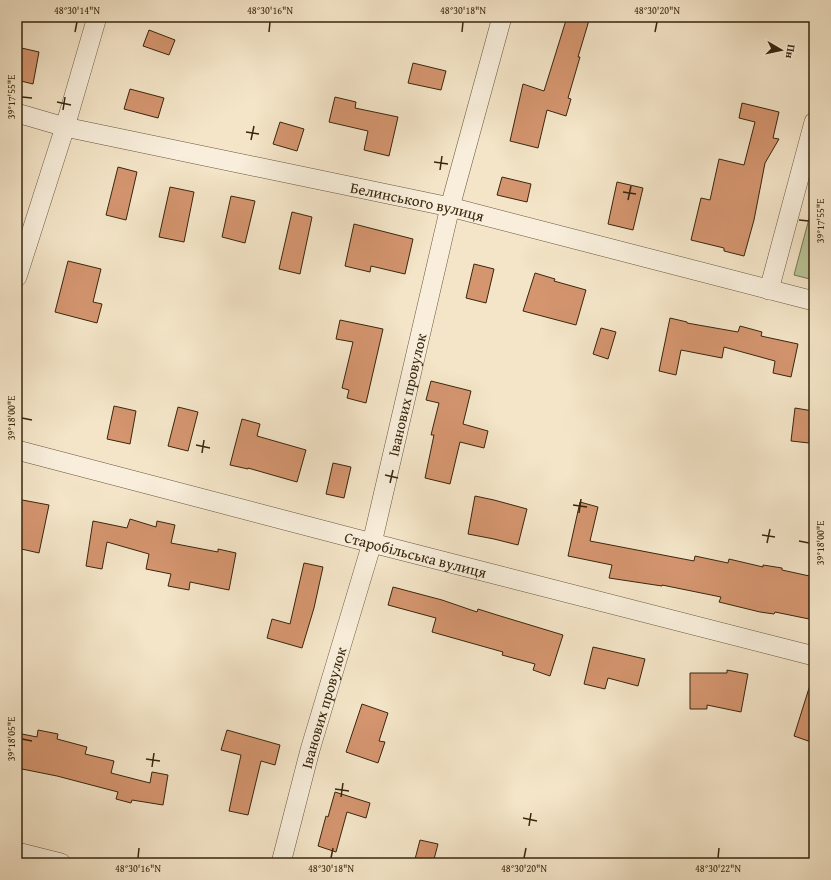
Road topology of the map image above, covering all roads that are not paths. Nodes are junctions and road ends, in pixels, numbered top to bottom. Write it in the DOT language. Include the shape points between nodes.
graph roads {
  1 [pos="97,17"];
  2 [pos="502,17"];
  3 [pos="17,113"];
  4 [pos="814,122"];
  5 [pos="66,127"];
  6 [pos="450,207"];
  7 [pos="17,277"];
  8 [pos="769,290"];
  9 [pos="814,301"];
  10 [pos="17,450"];
  11 [pos="372,543"];
  12 [pos="814,656"];
  13 [pos="17,852"];
  14 [pos="61,863"];
  15 [pos="281,863"];
  1 -- 5 [label="street"];
  2 -- 6 [label="street, Іванових провулок"];
  3 -- 5 [label="street, Белинського вулиця"];
  4 -- 8 [label="street"];
  5 -- 6 [label="street, Белинського вулиця"];
  5 -- 7 [label="street"];
  6 -- 8 [label="street, Белинського вулиця"];
  6 -- 11 [label="street, Іванових провулок"];
  8 -- 9 [label="street, Белинського вулиця"];
  10 -- 11 [label="street, Старобільська вулиця"];
  11 -- 12 [label="street, Старобільська вулиця"];
  11 -- 15 [label="street, Іванових провулок" via="310,750"];
  13 -- 14 [label="street"];
}
